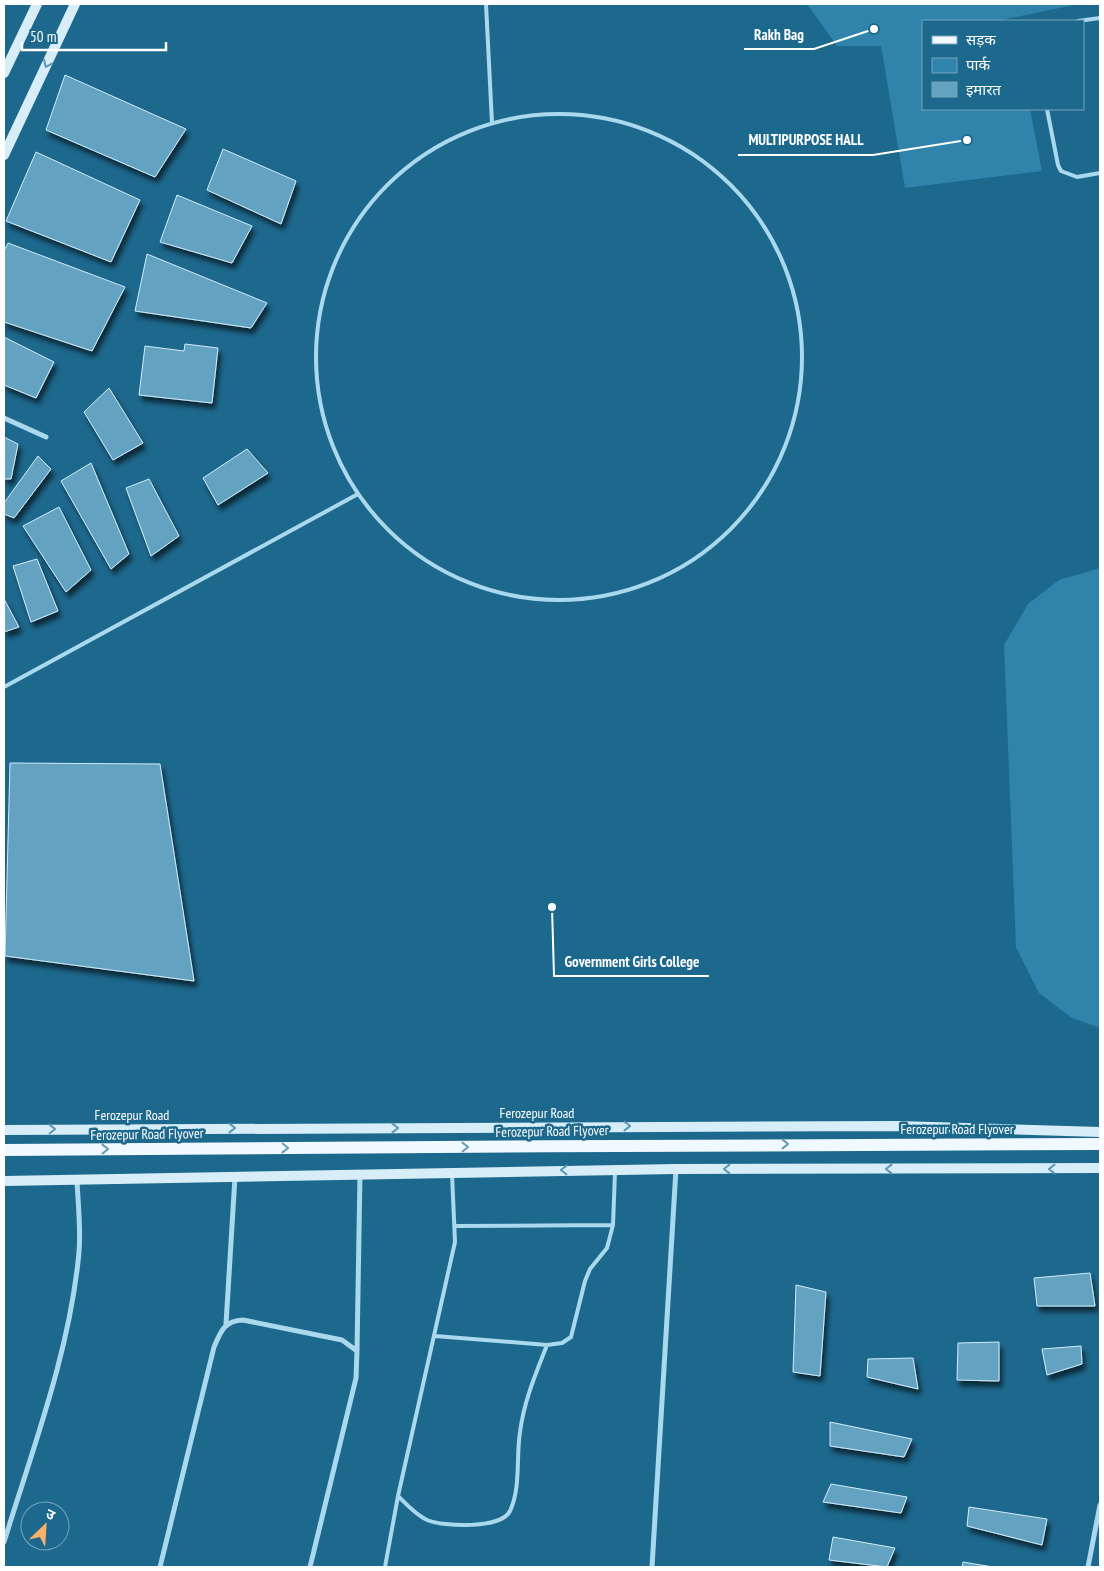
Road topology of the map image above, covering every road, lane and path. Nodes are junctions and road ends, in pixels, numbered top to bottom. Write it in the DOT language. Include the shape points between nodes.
graph roads {
  1 [pos="37,4"];
  2 [pos="75,4"];
  3 [pos="486,4"];
  4 [pos="1100,18"];
  5 [pos="1084,20"];
  6 [pos="4,73"];
  7 [pos="1047,110"];
  8 [pos="492,123"];
  9 [pos="4,156"];
  10 [pos="1100,173"];
  11 [pos="4,418"];
  12 [pos="46,437"];
  13 [pos="358,494"];
  14 [pos="4,687"];
  15 [pos="4,1130"];
  16 [pos="1100,1132"];
  17 [pos="1100,1144"];
  18 [pos="4,1150"];
  19 [pos="1100,1168"];
  20 [pos="676,1169"];
  21 [pos="615,1170"];
  22 [pos="452,1172"];
  23 [pos="360,1173"];
  24 [pos="235,1177"];
  25 [pos="77,1180"];
  26 [pos="4,1181"];
  27 [pos="612,1225"];
  28 [pos="455,1226"];
  29 [pos="226,1324"];
  30 [pos="435,1336"];
  31 [pos="548,1345"];
  32 [pos="357,1351"];
  33 [pos="398,1496"];
  34 [pos="1100,1505"];
  35 [pos="4,1542"];
  36 [pos="160,1567"];
  37 [pos="310,1567"];
  38 [pos="385,1567"];
  39 [pos="652,1567"];
  40 [pos="1088,1567"];
  1 -- 6 [label="main road"];
  2 -- 9 [label="main road, one-way"];
  3 -- 8 [label="lane"];
  4 -- 5 [label="lane"];
  7 -- 10 [label="lane" via="1061,170 1077,177"];
  8 -- 13 [label="lane" via="450,140 410,164 377,195 350,232 330,274 318,318 315,364 321,410 335,454"];
  8 -- 13 [label="lane" via="552,115 595,117 644,130 690,153 730,185 763,225 789,279 800,320 803,371 795,422 776,469 752,505 711,548 668,575 619,593 568,600 519,597 472,584 428,562 397,538"];
  11 -- 12 [label="street"];
  13 -- 14 [label="lane"];
  15 -- 16 [label="main road, Ferozepur Road, one-way" via="898,1126"];
  18 -- 17 [label="main road, Ferozepur Road Flyover, one-way" via="389,1149 620,1144"];
  19 -- 20 [label="main road, one-way"];
  20 -- 21 [label="main road"];
  20 -- 39 [label="street"];
  21 -- 22 [label="main road, one-way"];
  21 -- 27 [label="lane"];
  22 -- 23 [label="main road"];
  22 -- 28 [label="lane"];
  23 -- 24 [label="main road"];
  23 -- 32 [label="street"];
  24 -- 25 [label="main road"];
  24 -- 29 [label="street"];
  25 -- 26 [label="main road"];
  25 -- 35 [label="street" via="79,1250 74,1294 47,1403"];
  27 -- 28 [label="lane"];
  27 -- 31 [label="lane" via="608,1248 590,1269 584,1282 570,1338"];
  28 -- 30 [label="lane" via="455,1242"];
  29 -- 32 [label="street" via="243,1320 342,1340"];
  29 -- 36 [label="street" via="214,1347"];
  30 -- 31 [label="lane"];
  30 -- 33 [label="lane"];
  31 -- 33 [label="lane" via="524,1408 514,1496 505,1518 477,1524 444,1525 420,1516"];
  32 -- 37 [label="street" via="356,1378"];
  33 -- 38 [label="lane"];
  34 -- 40 [label="street"];
}
